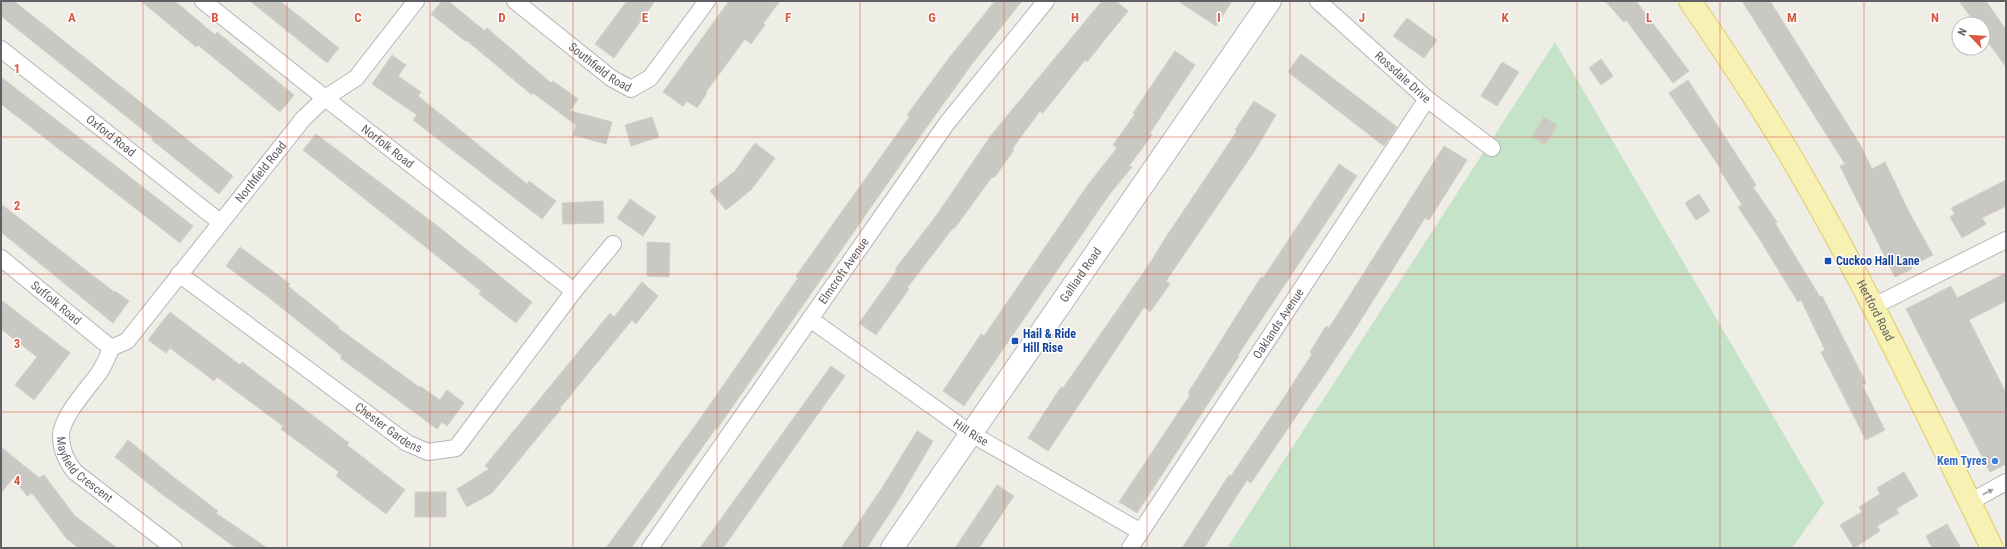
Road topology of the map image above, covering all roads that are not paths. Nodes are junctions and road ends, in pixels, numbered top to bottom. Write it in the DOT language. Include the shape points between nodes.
graph roads {
  1 [pos="203,1"];
  2 [pos="416,1"];
  3 [pos="515,1"];
  4 [pos="707,1"];
  5 [pos="1046,1"];
  6 [pos="1270,1"];
  7 [pos="1318,1"];
  8 [pos="1690,1"];
  9 [pos="1,49"];
  10 [pos="325,98"];
  11 [pos="1427,99"];
  12 [pos="1492,148"];
  13 [pos="220,222"];
  14 [pos="2006,240"];
  15 [pos="613,244"];
  16 [pos="1,258"];
  17 [pos="179,274"];
  18 [pos="574,291"];
  19 [pos="1872,307"];
  20 [pos="810,318"];
  21 [pos="111,348"];
  22 [pos="970,433"];
  23 [pos="2006,482"];
  24 [pos="1970,502"];
  25 [pos="1141,532"];
  26 [pos="174,548"];
  27 [pos="650,548"];
  28 [pos="892,548"];
  29 [pos="1130,548"];
  30 [pos="1992,548"];
  1 -- 10 [label="street, Norfolk Road"];
  2 -- 10 [label="street, Northfield Road" via="356,78"];
  3 -- 4 [label="street, Southfield Road" via="611,78 630,89 650,78"];
  5 -- 20 [label="street, Elmcroft Avenue" via="947,123"];
  6 -- 22 [label="street, Galliard Road"];
  7 -- 11 [label="street, Rossdale Drive"];
  8 -- 19 [label="main road, Hertford Road" via="1750,90 1806,181"];
  9 -- 13 [label="street, Oxford Road"];
  10 -- 13 [label="street, Northfield Road" via="302,119"];
  10 -- 18 [label="street, Norfolk Road"];
  11 -- 12 [label="street, Rossdale Drive"];
  11 -- 25 [label="street, Oaklands Avenue"];
  13 -- 17 [label="street, Northfield Road"];
  14 -- 19 [label="street"];
  15 -- 18 [label="street, Chester Gardens"];
  16 -- 21 [label="street, Suffolk Road"];
  17 -- 18 [label="street, Chester Gardens" via="407,443 428,452 456,448"];
  17 -- 21 [label="street, Northfield Road" via="127,341"];
  19 -- 24 [label="main road, Hertford Road"];
  20 -- 22 [label="street, Hill Rise"];
  20 -- 27 [label="street, Elmcroft Avenue"];
  21 -- 26 [label="street, Mayfield Crescent" via="100,371 66,420 61,434 66,462 75,472"];
  22 -- 25 [label="street, Hill Rise"];
  22 -- 28 [label="street, Galliard Road"];
  24 -- 23 [label="street, one-way"];
  24 -- 30 [label="main road, Hertford Road"];
  25 -- 29 [label="street, Oaklands Avenue"];
}
